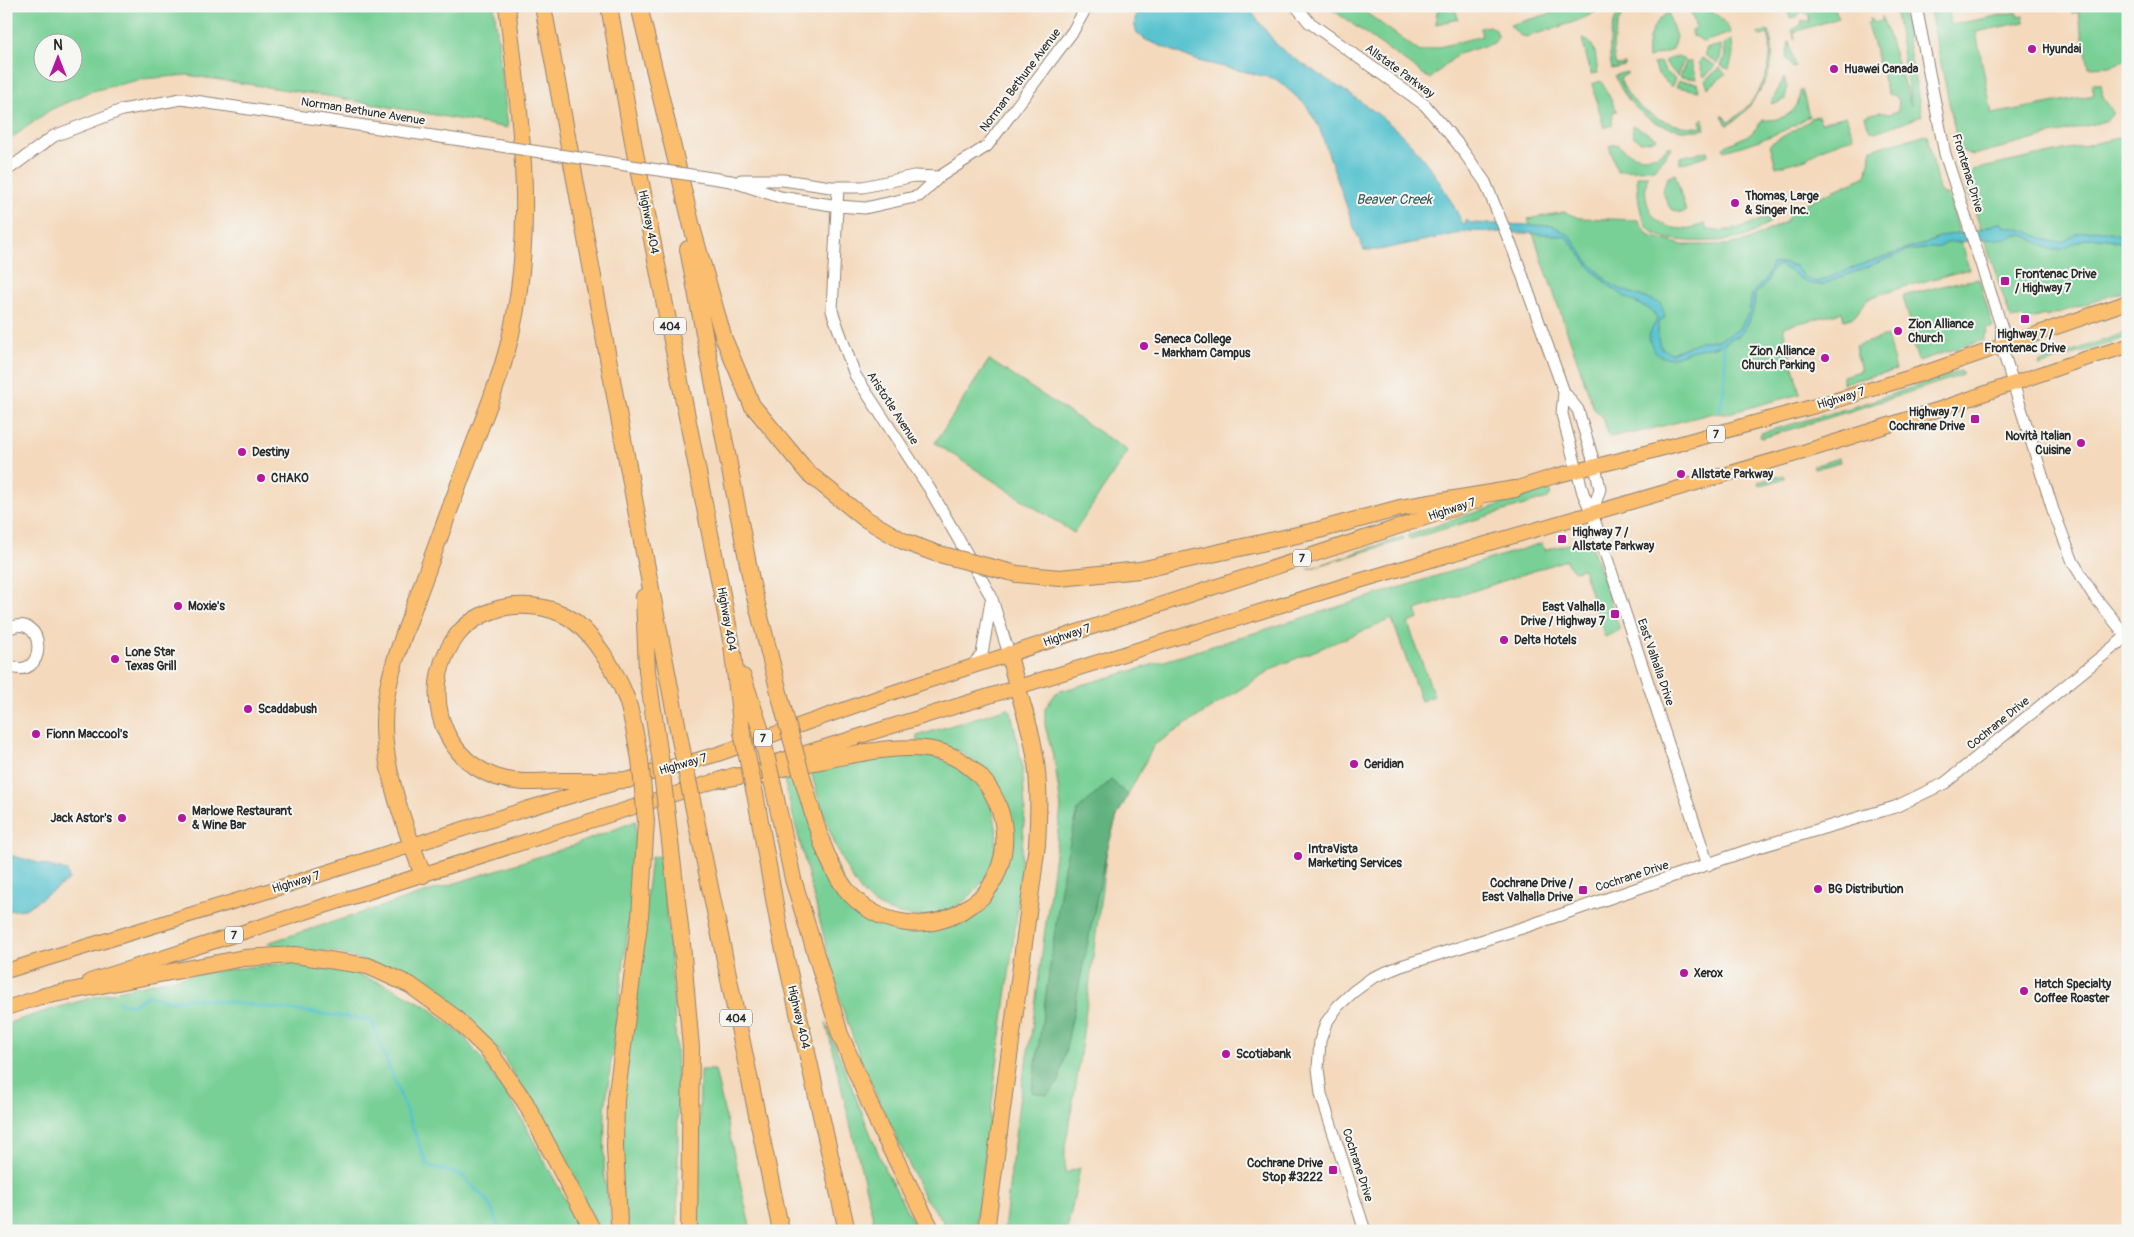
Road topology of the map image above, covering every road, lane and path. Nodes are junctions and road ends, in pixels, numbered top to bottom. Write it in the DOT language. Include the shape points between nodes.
graph roads {
  1 [pos="507,6"];
  2 [pos="542,6"];
  3 [pos="609,6"];
  4 [pos="639,6"];
  5 [pos="1087,6"];
  6 [pos="1296,6"];
  7 [pos="1916,6"];
  8 [pos="662,108"];
  9 [pos="6,171"];
  10 [pos="939,177"];
  11 [pos="731,180"];
  12 [pos="838,187"];
  13 [pos="838,206"];
  14 [pos="2128,302"];
  15 [pos="2001,345"];
  16 [pos="2128,346"];
  17 [pos="2013,384"];
  18 [pos="1564,392"];
  19 [pos="1595,466"];
  20 [pos="1577,470"];
  21 [pos="1515,488"];
  22 [pos="1592,513"];
  23 [pos="642,542"];
  24 [pos="991,596"];
  25 [pos="6,630"];
  26 [pos="2127,637"];
  27 [pos="732,645"];
  28 [pos="1009,654"];
  29 [pos="6,664"];
  30 [pos="973,666"];
  31 [pos="1017,687"];
  32 [pos="724,778"];
  33 [pos="628,780"];
  34 [pos="412,844"];
  35 [pos="1708,865"];
  36 [pos="423,875"];
  37 [pos="6,970"];
  38 [pos="44,996"];
  39 [pos="6,1008"];
  40 [pos="593,1231"];
  41 [pos="621,1231"];
  42 [pos="689,1231"];
  43 [pos="781,1231"];
  44 [pos="847,1231"];
  45 [pos="932,1231"];
  46 [pos="986,1231"];
  47 [pos="1365,1231"];
  1 -- 34 [label="highway" via="524,161 525,230 521,283 511,336 485,416 401,645 386,697 384,728 389,768"];
  2 -- 23 [label="highway, 404"];
  3 -- 27 [label="highway, Highway 404 / 404"];
  4 -- 8 [label="highway"];
  5 -- 10 [label="street, Norman Bethune Avenue" via="1073,31 987,146"];
  6 -- 18 [label="street, Allstate Parkway" via="1309,22 1425,105 1485,182"];
  7 -- 15 [label="street, Frontenac Drive" via="1945,154 2002,328"];
  8 -- 21 [label="highway, bridge" via="724,339 752,405 808,473 864,518 903,541 935,553 1017,574 1060,578 1140,570 1315,531 1400,508"];
  8 -- 32 [label="highway, bridge" via="752,585 786,716 805,787 834,869 845,888 868,910 900,923 919,925 940,922 960,913 984,895 1004,854 1002,815 991,789 969,766 943,752 905,748 854,754"];
  9 -- 11 [label="street, Norman Bethune Avenue, bridge" via="54,136 122,110 181,99"];
  10 -- 12 [label="street, Norman Bethune Avenue" via="914,176 863,187"];
  10 -- 13 [label="street, Norman Bethune Avenue" via="919,196 865,208"];
  11 -- 12 [label="street, Norman Bethune Avenue" via="783,180"];
  11 -- 13 [label="street, Norman Bethune Avenue" via="780,197"];
  12 -- 13 [label="street, Aristotle Avenue"];
  13 -- 24 [label="street, Aristotle Avenue" via="832,311 855,375 929,488"];
  14 -- 15 [label="main road, Highway 7 / 7"];
  15 -- 17 [label="street, Frontenac Drive"];
  15 -- 19 [label="main road, Highway 7 / 7" via="1837,400"];
  16 -- 17 [label="main road, Highway 7 / 7"];
  17 -- 22 [label="main road, Highway 7 / 7" via="1803,452"];
  17 -- 26 [label="street, Cochrane Drive" via="2073,562 2094,596"];
  18 -- 19 [label="street, Allstate Parkway" via="1578,410"];
  18 -- 20 [label="street, Allstate Parkway" via="1562,414"];
  19 -- 20 [label="main road, Highway 7 / 7"];
  19 -- 22 [label="street, Allstate Parkway" via="1600,489"];
  20 -- 21 [label="main road, Highway 7 / 7"];
  20 -- 22 [label="street, East Valhalla Drive"];
  21 -- 28 [label="main road, Highway 7 / 7"];
  22 -- 31 [label="main road, Highway 7 / 7"];
  22 -- 35 [label="street, East Valhalla Drive"];
  23 -- 42 [label="highway, bridge" via="647,671 682,944 691,1048"];
  23 -- 43 [label="highway, 404, bridge"];
  24 -- 28 [label="street, Aristotle Avenue"];
  24 -- 30 [label="street" via="982,654"];
  25 -- 29 [label="street" via="19,626 28,628 36,635 39,649 36,659 28,666 18,668"];
  26 -- 35 [label="street, Cochrane Drive" via="1945,783 1895,807"];
  27 -- 44 [label="highway, Highway 404 / 404, bridge" via="742,732 780,932"];
  27 -- 45 [label="highway, bridge" via="760,728 794,879 840,1034 880,1128"];
  28 -- 30 [label="main road, Highway 7 / 7"];
  28 -- 31 [label="highway"];
  30 -- 33 [label="main road, Highway 7 / 7" via="718,754"];
  31 -- 32 [label="main road, Highway 7 / 7"];
  31 -- 46 [label="highway" via="1032,740 1040,796 1037,845"];
  32 -- 36 [label="main road, Highway 7 / 7"];
  33 -- 34 [label="main road, Highway 7 / 7"];
  33 -- 41 [label="highway, bridge" via="518,782 496,777 470,764 452,746 441,721 437,692 447,652 459,632 483,614 508,606 533,605 564,614 586,633 612,666 627,701 640,759 646,821 640,917 616,1100 614,1147"];
  34 -- 36 [label="highway"];
  34 -- 37 [label="main road, Highway 7 / 7"];
  35 -- 47 [label="street, Cochrane Drive" via="1401,966 1372,978 1338,1006 1326,1023 1320,1042 1321,1094"];
  36 -- 38 [label="main road, Highway 7 / 7"];
  38 -- 39 [label="main road, Highway 7 / 7"];
  38 -- 40 [label="highway" via="244,958 295,954 368,966 410,985 453,1016 489,1051 525,1102"];
}
